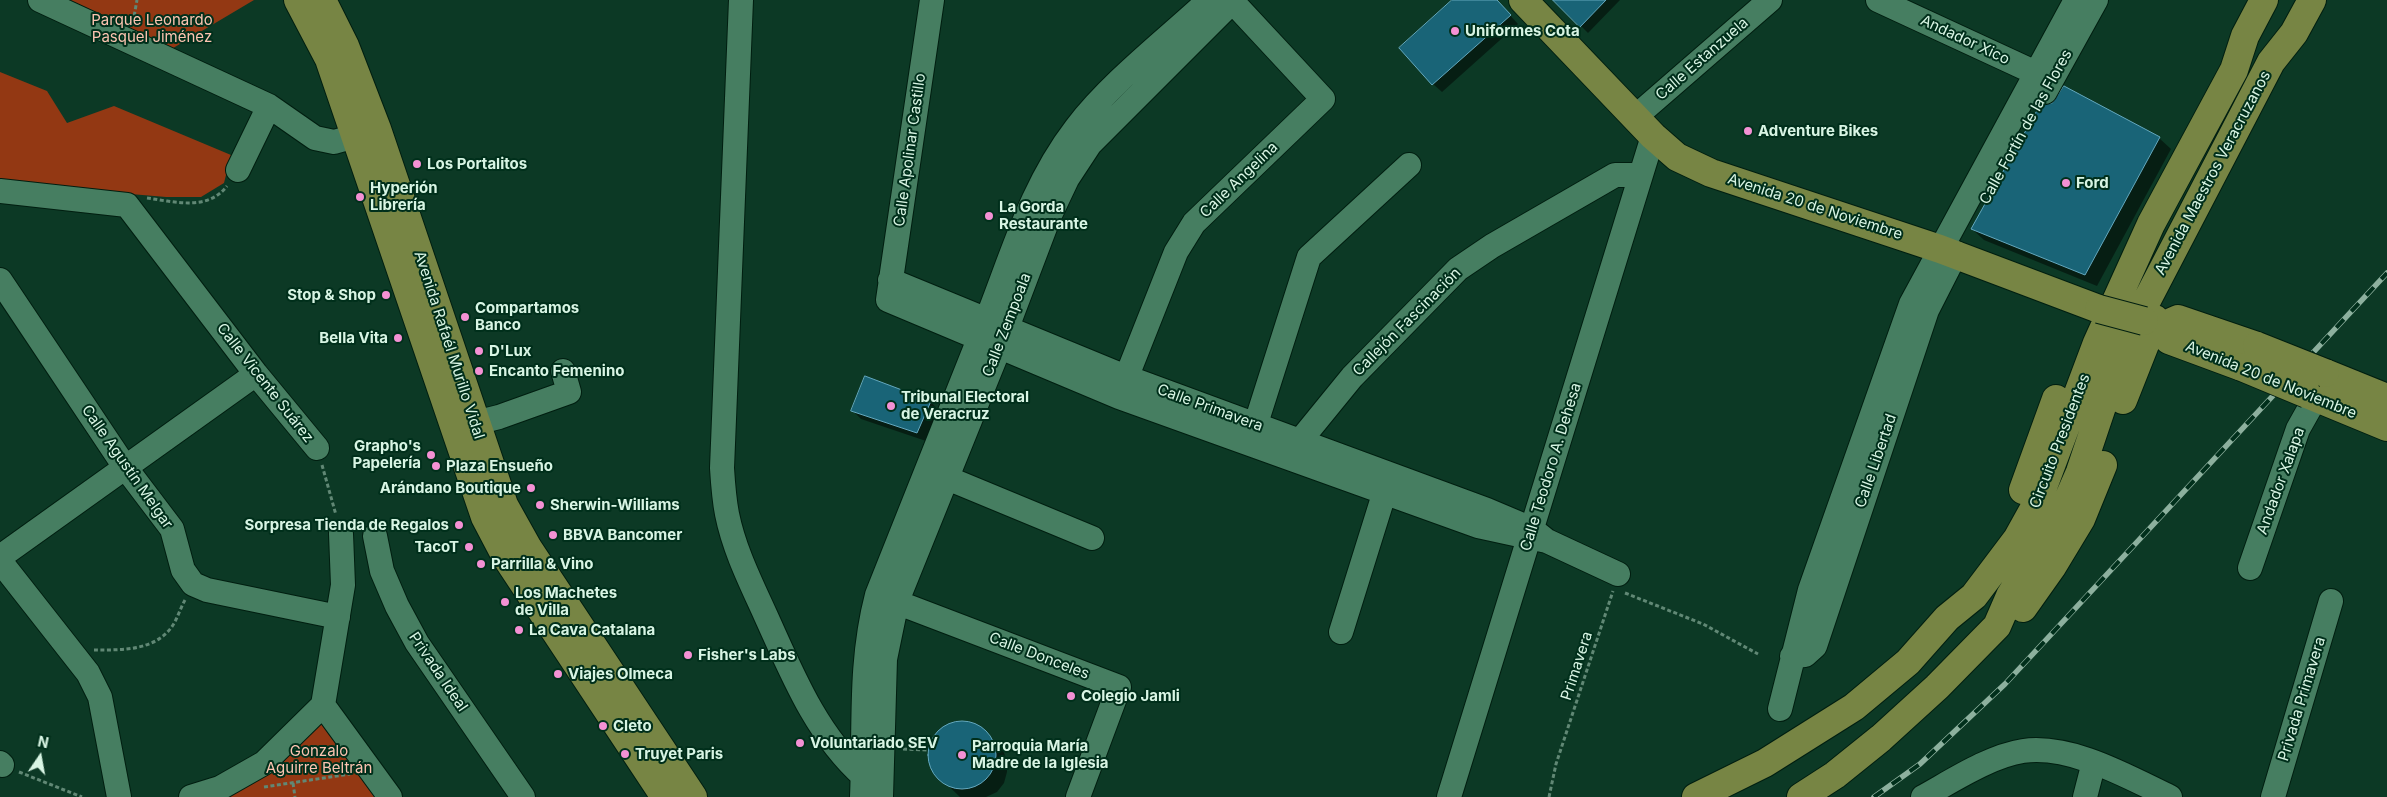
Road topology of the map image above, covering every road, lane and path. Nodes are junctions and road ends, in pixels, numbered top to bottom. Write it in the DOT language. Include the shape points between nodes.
graph roads {
  1 [pos="40,0"];
  2 [pos="298,0"];
  3 [pos="322,0"];
  4 [pos="741,0"];
  5 [pos="932,0"];
  6 [pos="1209,0"];
  7 [pos="1523,0"];
  8 [pos="1770,0"];
  9 [pos="1878,0"];
  10 [pos="2076,0"];
  11 [pos="2096,0"];
  12 [pos="2264,0"];
  13 [pos="2312,0"];
  14 [pos="1233,1"];
  15 [pos="2294,33"];
  16 [pos="2244,36"];
  17 [pos="2045,76"];
  18 [pos="269,106"];
  19 [pos="1634,118"];
  20 [pos="367,133"];
  21 [pos="1653,136"];
  22 [pos="1409,165"];
  23 [pos="238,170"];
  24 [pos="1641,175"];
  25 [pos="0,190"];
  26 [pos="1947,252"];
  27 [pos="0,280"];
  28 [pos="889,290"];
  29 [pos="2097,308"];
  30 [pos="2153,324"];
  31 [pos="993,332"];
  32 [pos="2109,346"];
  33 [pos="563,371"];
  34 [pos="256,374"];
  35 [pos="1123,387"];
  36 [pos="2316,388"];
  37 [pos="2387,398"];
  38 [pos="475,423"];
  39 [pos="2387,427"];
  40 [pos="1252,434"];
  41 [pos="1298,442"];
  42 [pos="317,448"];
  43 [pos="125,467"];
  44 [pos="947,478"];
  45 [pos="1385,490"];
  46 [pos="341,534"];
  47 [pos="375,536"];
  48 [pos="1536,536"];
  49 [pos="1092,538"];
  50 [pos="0,557"];
  51 [pos="0,561"];
  52 [pos="2250,568"];
  53 [pos="1616,582"];
  54 [pos="193,584"];
  55 [pos="887,598"];
  56 [pos="2332,601"];
  57 [pos="338,617"];
  58 [pos="1947,618"];
  59 [pos="1997,626"];
  60 [pos="1341,632"];
  61 [pos="70,650"];
  62 [pos="1758,654"];
  63 [pos="323,705"];
  64 [pos="1780,709"];
  65 [pos="882,748"];
  66 [pos="928,750"];
  67 [pos="2094,762"];
  68 [pos="1,764"];
  69 [pos="352,773"];
  70 [pos="293,783"];
  71 [pos="872,786"];
  72 [pos="256,788"];
  73 [pos="656,794"];
  74 [pos="82,797"];
  75 [pos="119,797"];
  76 [pos="191,797"];
  77 [pos="295,797"];
  78 [pos="390,797"];
  79 [pos="523,797"];
  80 [pos="693,797"];
  81 [pos="1078,797"];
  82 [pos="1449,797"];
  83 [pos="1549,797"];
  84 [pos="1696,797"];
  85 [pos="1801,797"];
  86 [pos="1923,797"];
  87 [pos="2085,797"];
  88 [pos="2170,797"];
  89 [pos="2273,797"];
  1 -- 18 [label="street"];
  2 -- 20 [label="main road, Avenida Rafaél Murillo Vidal"];
  3 -- 20 [label="main road, Avenida Rafaél Murillo Vidal" via="345,46"];
  4 -- 71 [label="street" via="722,468 727,514 739,555 796,681 829,741"];
  5 -- 28 [label="street, Calle Apolinar Castillo"];
  6 -- 31 [label="street, Calle Zempoala" via="1100,100 1049,168 1029,207"];
  7 -- 19 [label="main road, Avenida 20 de Noviembre"];
  8 -- 19 [label="street, Calle Estanzuela"];
  9 -- 17 [label="street, Andador Xico"];
  10 -- 17 [label="street, Calle Fortín de las Flores"];
  11 -- 17 [label="street, Calle Fortín de las Flores"];
  12 -- 16 [label="main road, Avenida Maestros Veracruzanos"];
  13 -- 15 [label="main road, Avenida Maestros Veracruzanos"];
  14 -- 31 [label="street, Calle Zempoala" via="1090,144 1067,179"];
  14 -- 35 [label="street, Calle Angelina" via="1323,99 1194,223 1176,252"];
  15 -- 30 [label="main road" via="2286,71"];
  15 -- 32 [label="main road, Avenida Maestros Veracruzanos" via="2271,62"];
  16 -- 29 [label="main road" via="2217,63"];
  16 -- 32 [label="main road, Avenida Maestros Veracruzanos" via="2234,70 2151,224"];
  17 -- 26 [label="street, Calle Fortín de las Flores"];
  18 -- 20 [label="street" via="316,138 334,142"];
  18 -- 23 [label="street"];
  19 -- 21 [label="main road, Avenida 20 de Noviembre"];
  20 -- 38 [label="main road, Avenida Rafaél Murillo Vidal"];
  20 -- 73 [label="main road, Avenida Rafaél Murillo Vidal" via="485,516 506,558"];
  21 -- 24 [label="street, Calle Teodoro A. Dehesa"];
  21 -- 26 [label="main road, Avenida 20 de Noviembre" via="1677,157 1711,173"];
  22 -- 40 [label="street" via="1309,257"];
  24 -- 41 [label="street, Callejón Fascinación" via="1615,175 1458,269 1352,377"];
  24 -- 48 [label="street, Calle Teodoro A. Dehesa"];
  25 -- 34 [label="street, Calle Vicente Suárez" via="128,205"];
  26 -- 29 [label="main road, Avenida 20 de Noviembre"];
  26 -- 64 [label="street, Calle Libertad" via="1919,307 1810,590"];
  27 -- 43 [label="street, Calle Agustín Melgar"];
  28 -- 31 [label="street, Calle Primavera"];
  29 -- 30 [label="main road, Avenida 20 de Noviembre, bridge"];
  29 -- 58 [label="main road" via="2080,337 2022,493 2000,534 1964,584"];
  30 -- 36 [label="main road, Avenida 20 de Noviembre, bridge" via="2178,319"];
  30 -- 59 [label="main road" via="2121,404 2100,475 2081,519 2026,606"];
  31 -- 35 [label="street, Calle Primavera"];
  31 -- 44 [label="street, Calle Zempoala"];
  31 -- 55 [label="street, Calle Zempoala"];
  32 -- 58 [label="main road, Circuito Presidentes" via="2037,503 2017,538 1974,596"];
  32 -- 59 [label="main road, Circuito Presidentes" via="2080,472 2063,511 2010,596"];
  33 -- 38 [label="street" via="569,392"];
  34 -- 42 [label="street, Calle Vicente Suárez"];
  34 -- 43 [label="street"];
  35 -- 40 [label="street, Calle Primavera"];
  36 -- 37 [label="main road, Avenida 20 de Noviembre"];
  36 -- 39 [label="main road, Avenida 20 de Noviembre"];
  36 -- 52 [label="street, Andador Xalapa" via="2298,429"];
  38 -- 80 [label="main road, Avenida Rafaél Murillo Vidal" via="504,505"];
  40 -- 41 [label="street, Calle Primavera"];
  40 -- 45 [label="street, Calle Primavera"];
  41 -- 48 [label="street, Calle Primavera" via="1487,510"];
  42 -- 46 [label="path, Calle Vicente Suárez"];
  43 -- 50 [label="street"];
  43 -- 54 [label="street, Calle Agustín Melgar" via="172,529 183,570"];
  44 -- 49 [label="street"];
  44 -- 55 [label="street, Calle Zempoala"];
  45 -- 48 [label="street, Calle Primavera" via="1478,526"];
  45 -- 60 [label="street"];
  46 -- 57 [label="street" via="343,585"];
  47 -- 79 [label="street, Privada Ideal" via="382,571 417,643"];
  48 -- 53 [label="street"];
  48 -- 82 [label="street, Calle Teodoro A. Dehesa"];
  51 -- 61 [label="street"];
  53 -- 62 [label="path"];
  53 -- 83 [label="path, Primavera" via="1556,764"];
  54 -- 57 [label="street" via="207,590"];
  54 -- 61 [label="path" via="170,629 152,643 129,650"];
  55 -- 65 [label="street, Calle Zempoala"];
  55 -- 71 [label="street, Calle Zempoala" via="868,629 865,656"];
  55 -- 81 [label="street, Calle Donceles" via="1119,687"];
  56 -- 89 [label="street, Privada Primavera"];
  57 -- 63 [label="street"];
  58 -- 84 [label="main road, Circuito Presidentes" via="1908,662 1854,707 1765,763"];
  59 -- 85 [label="main road, Circuito Presidentes" via="1881,738"];
  61 -- 75 [label="street" via="88,673 100,697"];
  63 -- 76 [label="street" via="264,763 220,788"];
  63 -- 78 [label="street"];
  65 -- 66 [label="path"];
  65 -- 71 [label="street, Calle Zempoala"];
  67 -- 86 [label="street" via="2053,752 2023,751 1960,776"];
  67 -- 87 [label="street"];
  67 -- 88 [label="street"];
  68 -- 74 [label="path"];
  69 -- 70 [label="path"];
  70 -- 72 [label="path"];
  70 -- 77 [label="path"];
}
